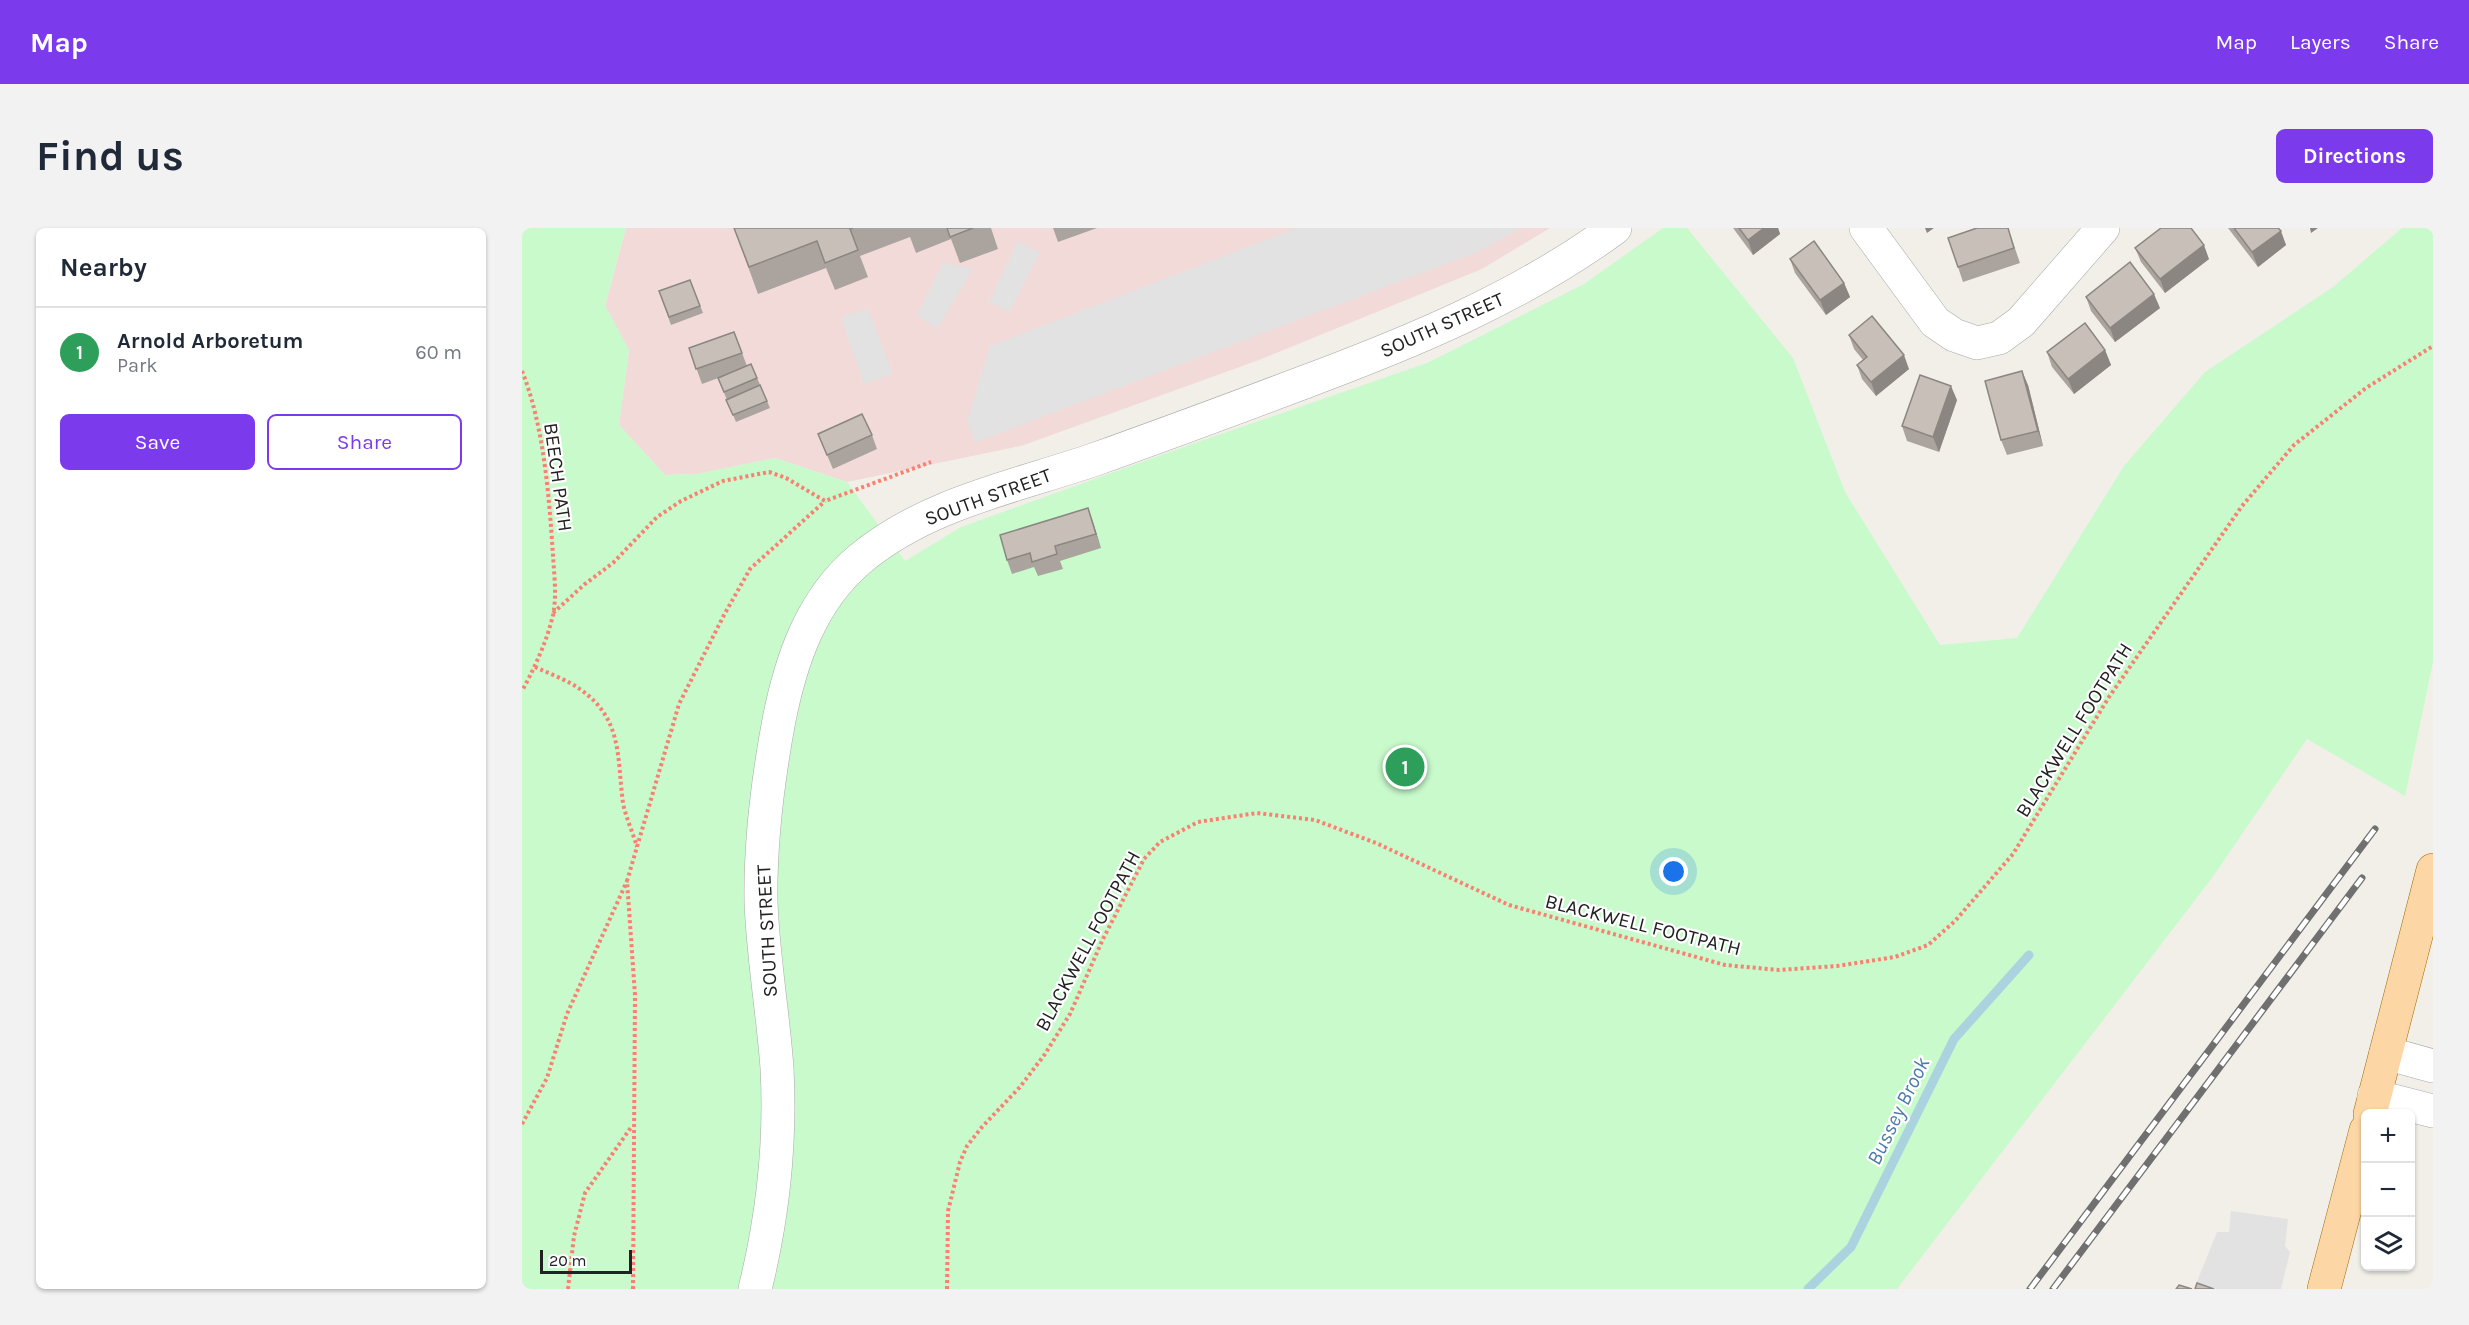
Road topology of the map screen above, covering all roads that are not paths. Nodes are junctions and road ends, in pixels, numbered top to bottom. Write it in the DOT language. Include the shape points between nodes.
graph roads {
  1 [pos="1615,228"];
  2 [pos="1866,228"];
  3 [pos="2103,228"];
  4 [pos="2433,870"];
  5 [pos="2386,1053"];
  6 [pos="2433,1066"];
  7 [pos="2372,1105"];
  8 [pos="2433,1112"];
  9 [pos="2361,1149"];
  10 [pos="754,1289"];
  11 [pos="2324,1289"];
  1 -- 10 [label="street, SOUTH STREET" via="1525,287 1385,352 1093,460 944,509 888,540 838,581 807,628 792,668 779,720 767,799 761,904 778,1119 774,1193"];
  2 -- 3 [label="street" via="1935,322 1954,335 1977,343 1999,338 2021,322"];
  4 -- 5 [label="main road"];
  5 -- 6 [label="street"];
  5 -- 7 [label="main road"];
  7 -- 8 [label="street"];
  9 -- 11 [label="main road"];
}
